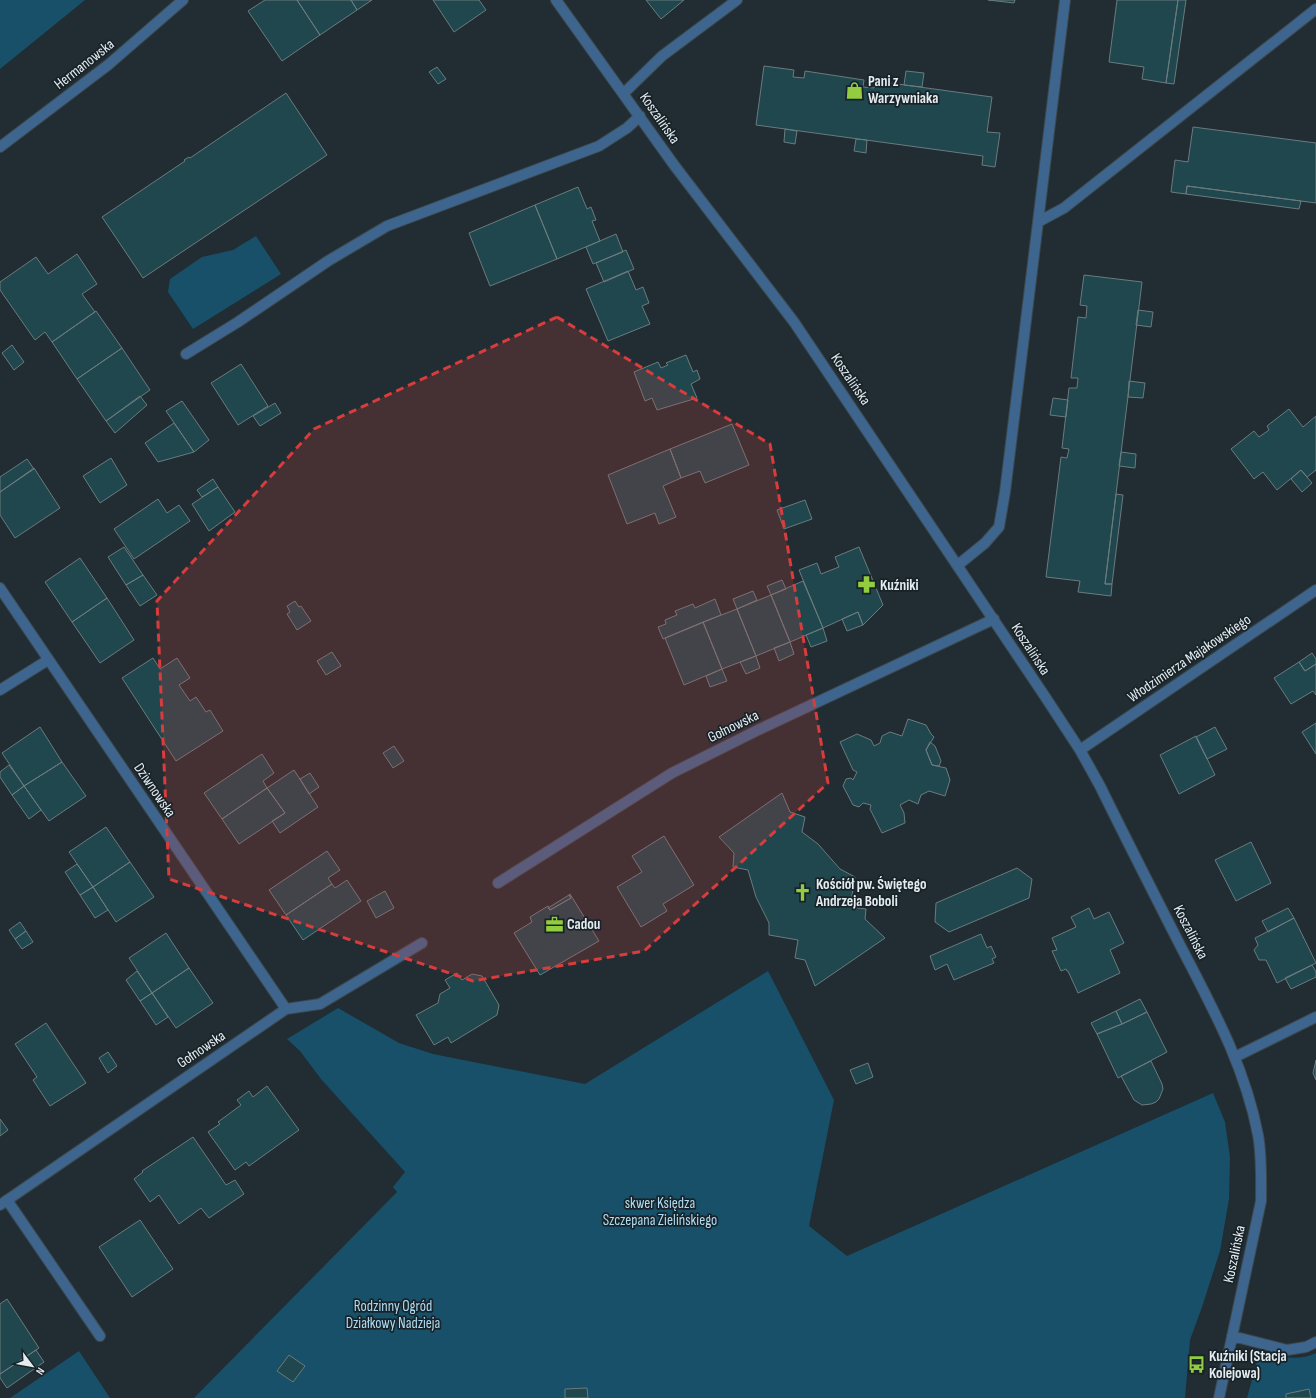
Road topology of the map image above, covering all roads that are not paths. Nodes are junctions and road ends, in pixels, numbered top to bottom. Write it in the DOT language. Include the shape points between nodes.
graph roads {
  1 [pos="183,0"];
  2 [pos="556,0"];
  3 [pos="737,0"];
  4 [pos="1065,0"];
  5 [pos="1316,9"];
  6 [pos="624,93"];
  7 [pos="640,116"];
  8 [pos="0,147"];
  9 [pos="1038,222"];
  10 [pos="186,354"];
  11 [pos="958,565"];
  12 [pos="0,588"];
  13 [pos="1316,590"];
  14 [pos="994,619"];
  15 [pos="48,660"];
  16 [pos="0,690"];
  17 [pos="1080,750"];
  18 [pos="498,883"];
  19 [pos="422,943"];
  20 [pos="286,1010"];
  21 [pos="1316,1017"];
  22 [pos="1235,1057"];
  23 [pos="4,1202"];
  24 [pos="100,1336"];
  25 [pos="1232,1336"];
  26 [pos="1316,1342"];
  27 [pos="1219,1398"];
  1 -- 8 [label="street, Hermanowska" via="108,65"];
  2 -- 6 [label="street, Koszalińska"];
  3 -- 6 [label="street" via="662,56"];
  4 -- 9 [label="street"];
  5 -- 9 [label="street" via="1064,208"];
  6 -- 7 [label="street, Koszalińska"];
  7 -- 10 [label="street" via="627,128 599,146 387,226 328,261"];
  7 -- 11 [label="street, Koszalińska" via="674,165 794,322"];
  9 -- 11 [label="street" via="999,527 986,543"];
  11 -- 14 [label="street, Koszalińska"];
  12 -- 15 [label="street, Dziwnowska"];
  13 -- 17 [label="street, Włodzimierza Majakowskiego"];
  14 -- 17 [label="street, Koszalińska"];
  14 -- 18 [label="street, Gołnowska" via="672,773"];
  15 -- 16 [label="street"];
  15 -- 20 [label="street, Dziwnowska"];
  17 -- 22 [label="street, Koszalińska"];
  19 -- 20 [label="street, Gołnowska" via="320,1004"];
  20 -- 23 [label="street, Gołnowska"];
  21 -- 22 [label="street"];
  22 -- 25 [label="street, Koszalińska" via="1253,1114 1262,1168 1261,1201"];
  23 -- 24 [label="street, Gołnowska"];
  25 -- 26 [label="street" via="1287,1350 1306,1347"];
  25 -- 27 [label="street, Koszalińska"];
}
